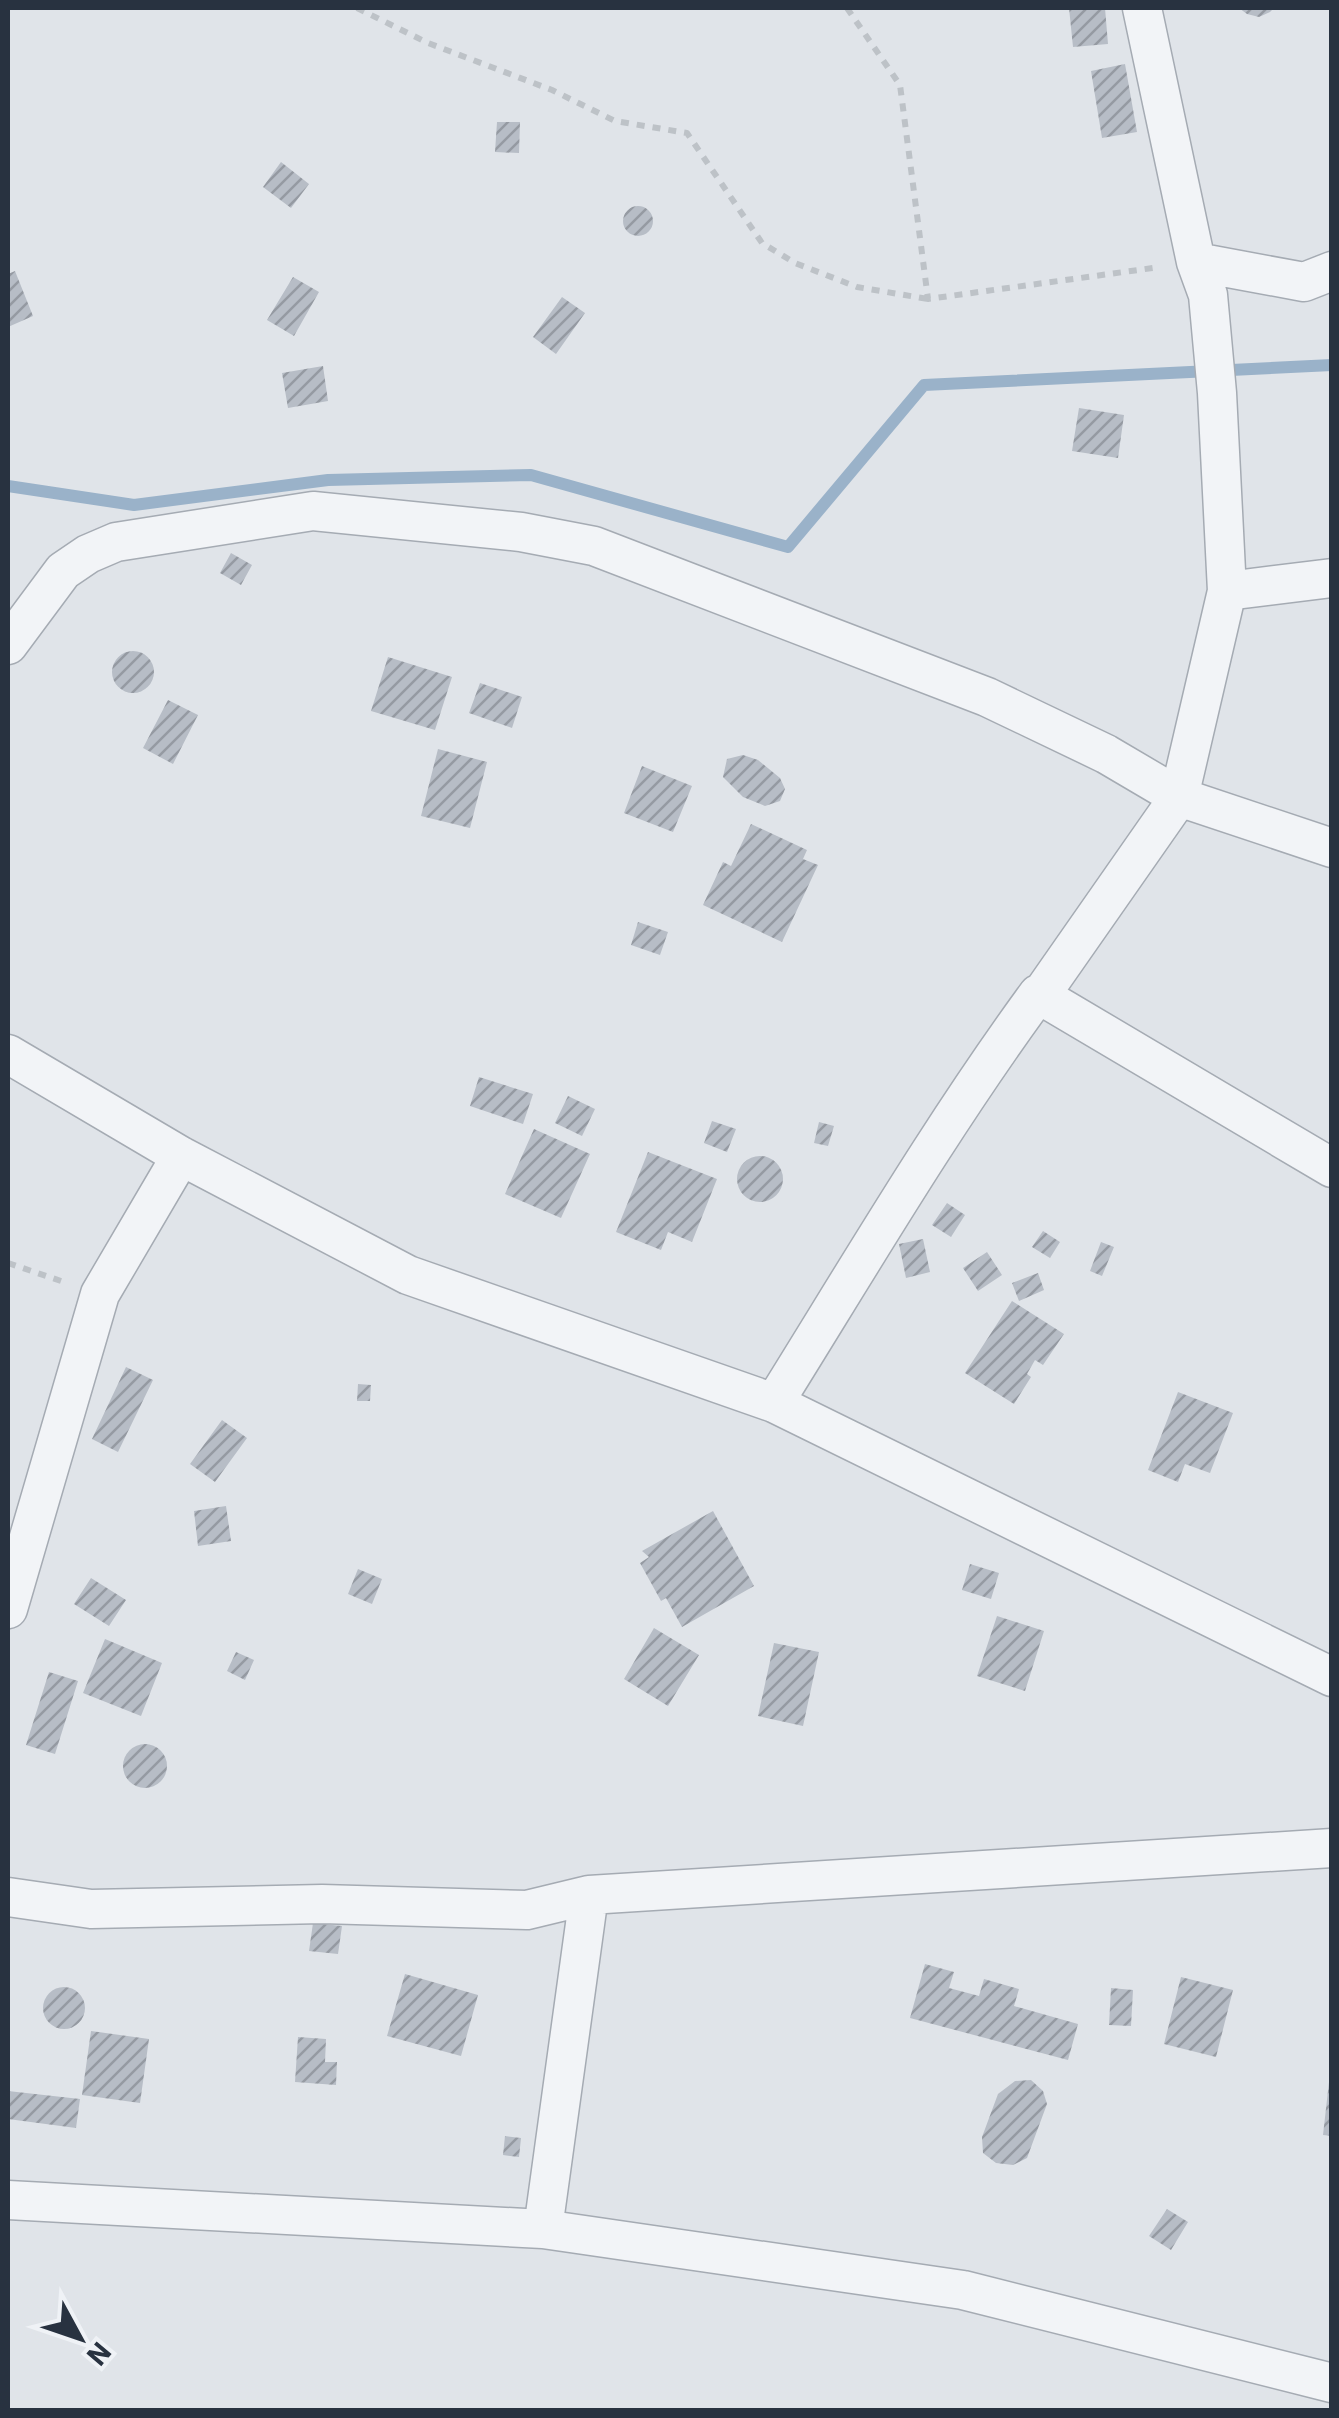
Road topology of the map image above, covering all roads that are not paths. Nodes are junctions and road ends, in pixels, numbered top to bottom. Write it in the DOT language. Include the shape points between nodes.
graph roads {
  1 [pos="1142,8"];
  2 [pos="1332,271"];
  3 [pos="1202,279"];
  4 [pos="1332,578"];
  5 [pos="1227,591"];
  6 [pos="8,645"];
  7 [pos="1179,797"];
  8 [pos="1332,848"];
  9 [pos="1040,996"];
  10 [pos="8,1054"];
  11 [pos="182,1156"];
  12 [pos="1332,1168"];
  13 [pos="774,1403"];
  14 [pos="8,1610"];
  15 [pos="1332,1677"];
  16 [pos="1332,1848"];
  17 [pos="589,1895"];
  18 [pos="8,1897"];
  19 [pos="8,2200"];
  20 [pos="544,2229"];
  21 [pos="1332,2383"];
  1 -- 3 [label="street"];
  2 -- 3 [label="street" via="1304,282"];
  3 -- 5 [label="street" via="1217,392"];
  4 -- 5 [label="street"];
  5 -- 7 [label="street"];
  6 -- 7 [label="street" via="62,571 116,542 313,511 521,532 594,546 988,697"];
  7 -- 8 [label="street"];
  7 -- 9 [label="street"];
  9 -- 12 [label="street"];
  9 -- 13 [label="street" via="991,1058"];
  10 -- 11 [label="street"];
  11 -- 13 [label="street" via="408,1275"];
  11 -- 14 [label="street" via="100,1294"];
  13 -- 15 [label="street"];
  16 -- 17 [label="street"];
  17 -- 18 [label="street" via="528,1910 322,1904 91,1909"];
  17 -- 20 [label="street"];
  19 -- 20 [label="street"];
  20 -- 21 [label="street" via="962,2290"];
}
